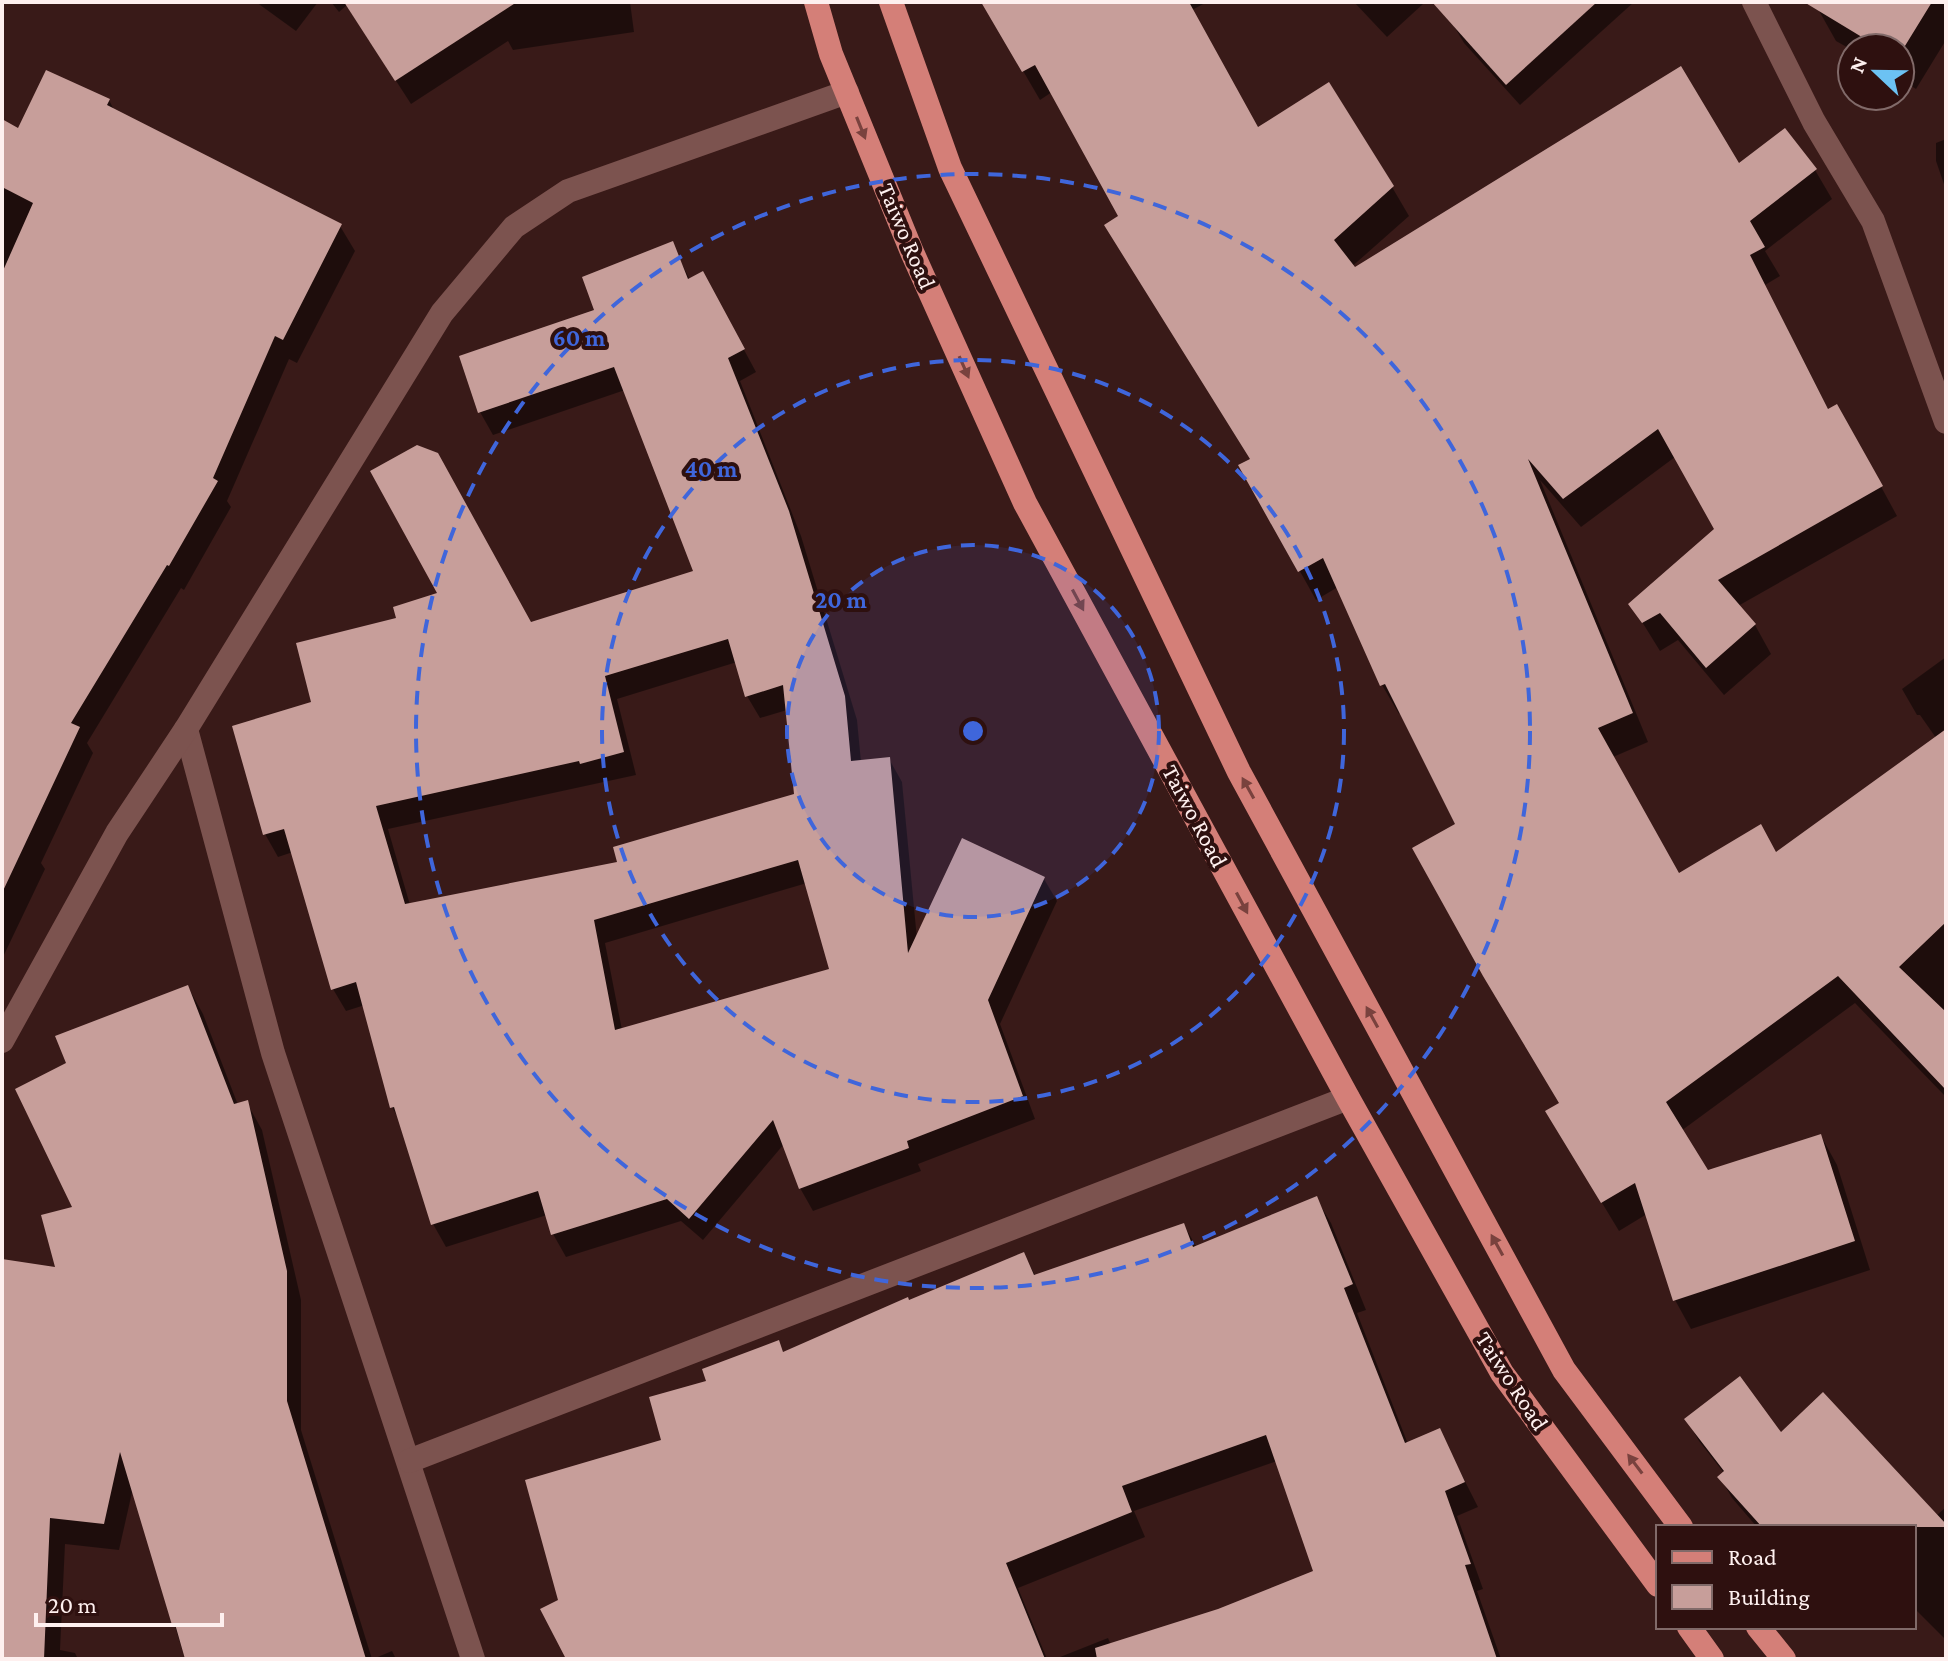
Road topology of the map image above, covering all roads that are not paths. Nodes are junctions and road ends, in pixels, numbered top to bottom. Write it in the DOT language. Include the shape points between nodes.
graph roads {
  1 [pos="816,2"];
  2 [pos="891,2"];
  3 [pos="1754,2"];
  4 [pos="847,92"];
  5 [pos="1946,422"];
  6 [pos="186,729"];
  7 [pos="2,1041"];
  8 [pos="1348,1098"];
  9 [pos="409,1461"];
  10 [pos="1680,1525"];
  11 [pos="1656,1582"];
  12 [pos="1690,1629"];
  13 [pos="1760,1629"];
  14 [pos="473,1659"];
  15 [pos="1712,1659"];
  16 [pos="1784,1659"];
  1 -- 4 [label="main road, Taiwo Road"];
  10 -- 2 [label="main road, Taiwo Road, one-way" via="1564,1370 1239,772 950,168"];
  3 -- 5 [label="street" via="1814,122 1873,221"];
  4 -- 6 [label="street" via="568,191 514,227 442,313"];
  4 -- 8 [label="main road, Taiwo Road, one-way" via="1025,503"];
  6 -- 7 [label="street" via="117,833"];
  6 -- 9 [label="street" via="273,1053"];
  8 -- 9 [label="street"];
  8 -- 11 [label="main road, Taiwo Road" via="1502,1373"];
  9 -- 14 [label="street"];
  12 -- 15 [label="main road"];
  13 -- 16 [label="main road"];
}
